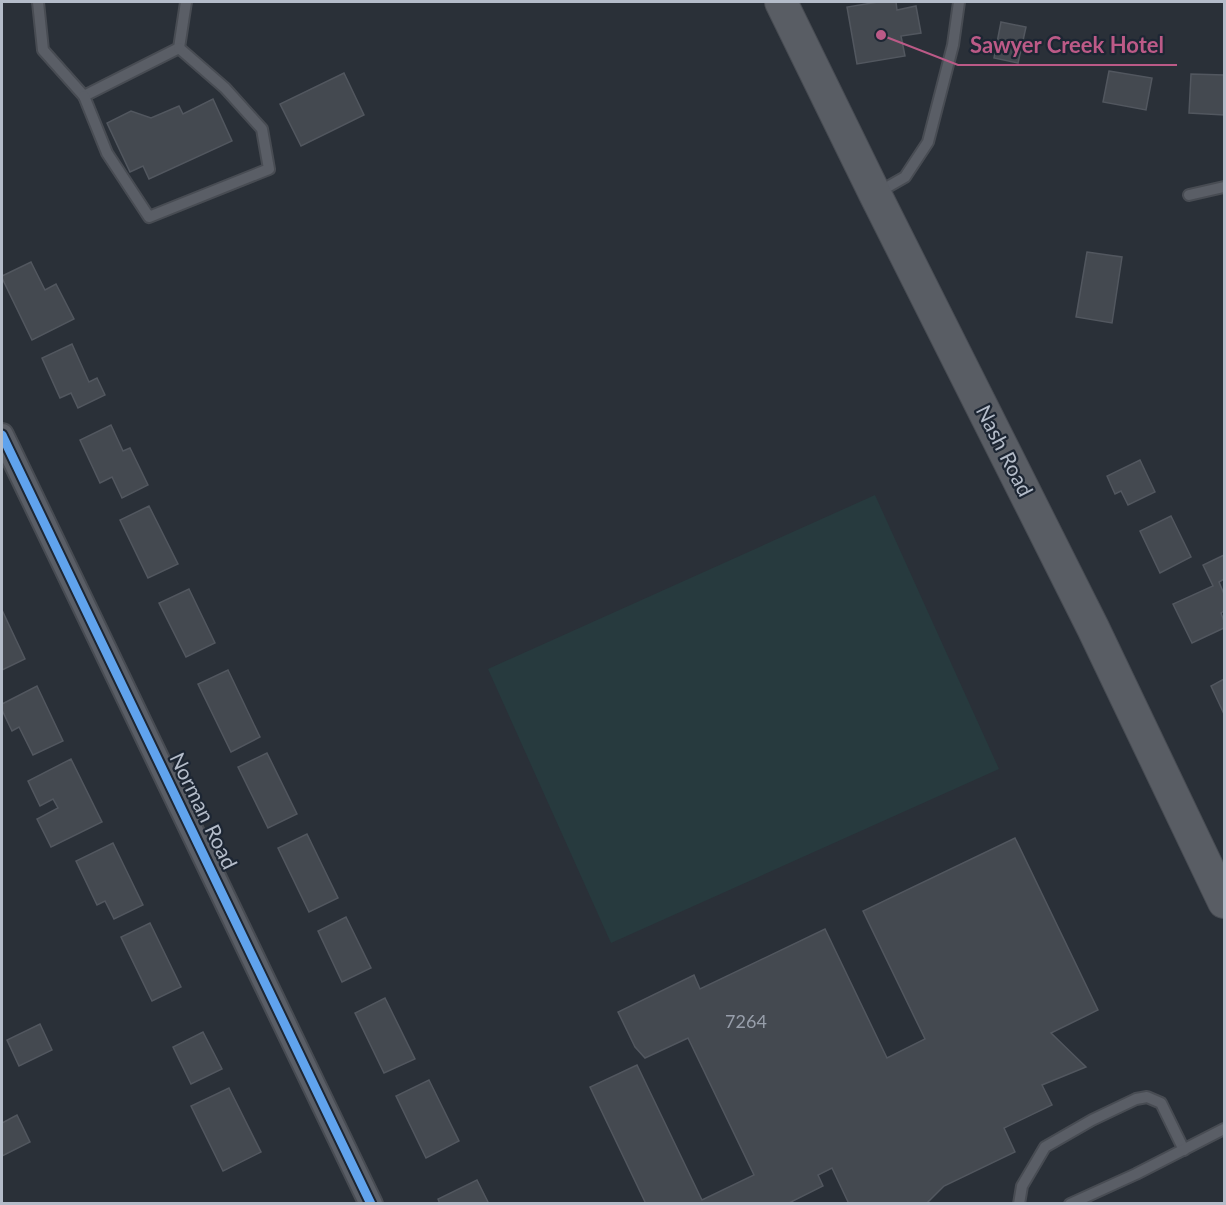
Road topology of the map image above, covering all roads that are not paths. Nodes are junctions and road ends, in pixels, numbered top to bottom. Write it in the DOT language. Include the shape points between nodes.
graph roads {
  1 [pos="38,2"];
  2 [pos="186,2"];
  3 [pos="781,2"];
  4 [pos="959,2"];
  5 [pos="179,48"];
  6 [pos="84,96"];
  7 [pos="1224,186"];
  8 [pos="875,194"];
  9 [pos="1190,195"];
  10 [pos="2,435"];
  11 [pos="1224,902"];
  12 [pos="1224,1129"];
  13 [pos="1184,1150"];
  14 [pos="371,1203"];
  15 [pos="1019,1203"];
  16 [pos="1070,1203"];
  1 -- 6 [label="lane" via="43,50"];
  2 -- 5 [label="lane"];
  3 -- 8 [label="main road, Nash Road"];
  4 -- 8 [label="lane" via="953,45 928,142 905,177"];
  5 -- 6 [label="lane"];
  5 -- 6 [label="lane" via="225,88 262,129 269,169 149,217 107,153"];
  7 -- 9 [label="lane"];
  8 -- 11 [label="main road, Nash Road" via="1087,617"];
  10 -- 14 [label="street, Norman Road"];
  12 -- 13 [label="lane"];
  13 -- 15 [label="lane" via="1161,1103 1147,1097 1136,1099 1045,1147 1022,1186"];
  13 -- 16 [label="lane"];
}
